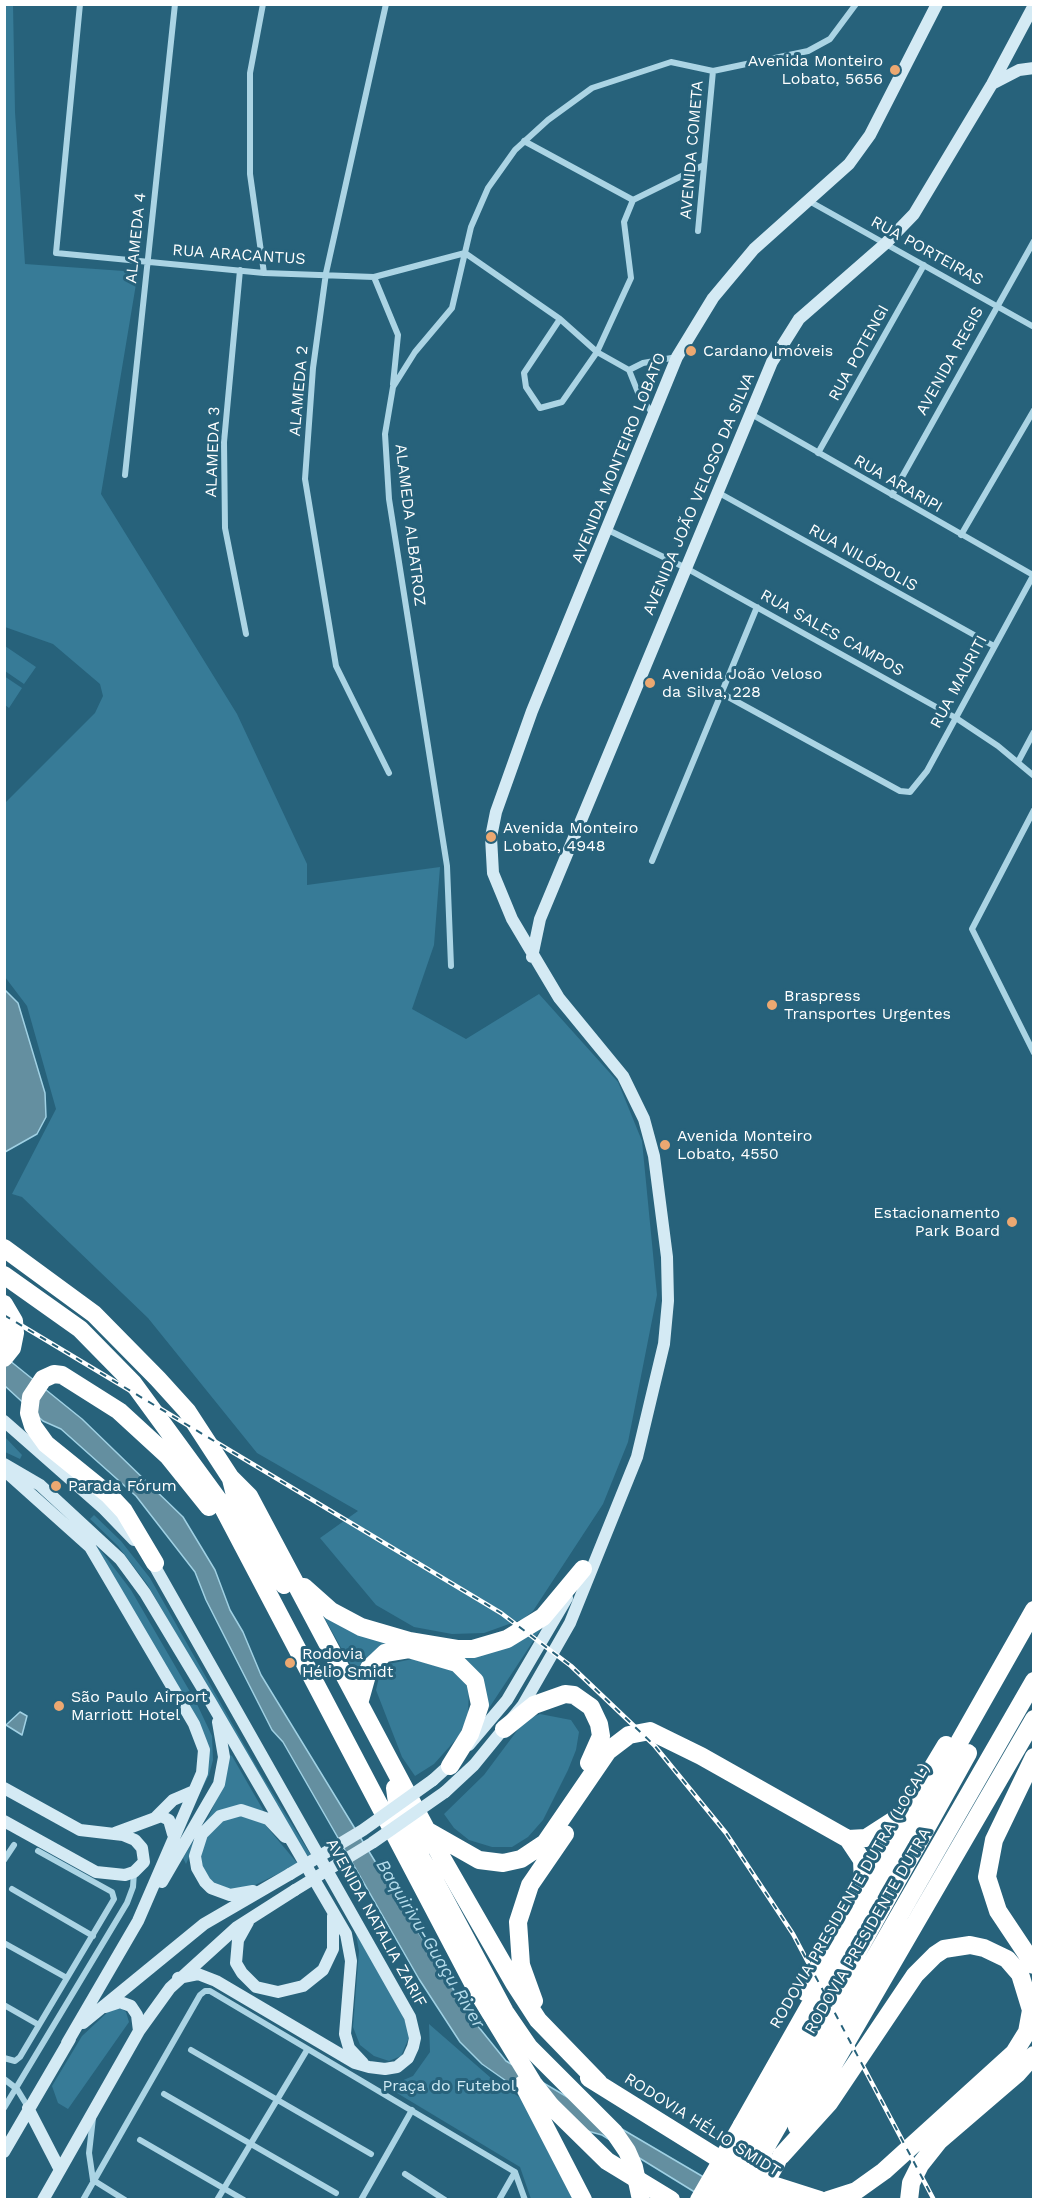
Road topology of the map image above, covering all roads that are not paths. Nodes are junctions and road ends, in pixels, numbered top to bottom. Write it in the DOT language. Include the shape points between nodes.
graph roads {
  1 [pos="80,4"];
  2 [pos="176,4"];
  3 [pos="263,4"];
  4 [pos="386,4"];
  5 [pos="856,4"];
  6 [pos="937,4"];
  7 [pos="1034,5"];
  8 [pos="1004,61"];
  9 [pos="1034,68"];
  10 [pos="1019,70"];
  11 [pos="713,71"];
  12 [pos="992,84"];
  13 [pos="524,141"];
  14 [pos="704,165"];
  15 [pos="633,200"];
  16 [pos="808,200"];
  17 [pos="698,231"];
  18 [pos="1034,241"];
  19 [pos="886,243"];
  20 [pos="465,253"];
  21 [pos="146,261"];
  22 [pos="924,265"];
  23 [pos="240,270"];
  24 [pos="264,273"];
  25 [pos="326,273"];
  26 [pos="374,277"];
  27 [pos="996,306"];
  28 [pos="560,319"];
  29 [pos="1034,327"];
  30 [pos="597,352"];
  31 [pos="677,357"];
  32 [pos="628,370"];
  33 [pos="393,387"];
  34 [pos="1034,410"];
  35 [pos="653,414"];
  36 [pos="751,414"];
  37 [pos="818,453"];
  38 [pos="125,475"];
  39 [pos="719,493"];
  40 [pos="892,495"];
  41 [pos="608,530"];
  42 [pos="961,534"];
  43 [pos="686,568"];
  44 [pos="1033,574"];
  45 [pos="757,606"];
  46 [pos="246,634"];
  47 [pos="994,646"];
  48 [pos="722,693"];
  49 [pos="956,717"];
  50 [pos="1034,732"];
  51 [pos="1018,762"];
  52 [pos="389,773"];
  53 [pos="1034,776"];
  54 [pos="1034,810"];
  55 [pos="652,861"];
  56 [pos="512,919"];
  57 [pos="540,919"];
  58 [pos="532,957"];
  59 [pos="451,966"];
  60 [pos="1034,1053"];
  61 [pos="4,1248"];
  62 [pos="4,1275"];
  63 [pos="4,1304"];
  64 [pos="8,1353"];
  65 [pos="4,1421"];
  66 [pos="4,1464"];
  67 [pos="4,1470"];
  68 [pos="230,1477"];
  69 [pos="604,1538"];
  70 [pos="155,1563"];
  71 [pos="583,1569"];
  72 [pos="259,1576"];
  73 [pos="295,1579"];
  74 [pos="1034,1610"];
  75 [pos="1034,1636"];
  76 [pos="1034,1681"];
  77 [pos="360,1700"];
  78 [pos="210,1701"];
  79 [pos="1034,1702"];
  80 [pos="981,1706"];
  81 [pos="1034,1719"];
  82 [pos="1010,1724"];
  83 [pos="504,1729"];
  84 [pos="701,1756"];
  85 [pos="1034,1757"];
  86 [pos="450,1766"];
  87 [pos="393,1780"];
  88 [pos="4,1788"];
  89 [pos="372,1790"];
  90 [pos="194,1791"];
  91 [pos="565,1813"];
  92 [pos="904,1813"];
  93 [pos="154,1818"];
  94 [pos="4,1821"];
  95 [pos="134,1826"];
  96 [pos="428,1831"];
  97 [pos="111,1834"];
  98 [pos="173,1834"];
  99 [pos="848,1839"];
  100 [pos="140,1844"];
  101 [pos="14,1845"];
  102 [pos="297,1849"];
  103 [pos="38,1851"];
  104 [pos="4,1860"];
  105 [pos="134,1872"];
  106 [pos="431,1873"];
  107 [pos="862,1883"];
  108 [pos="266,1888"];
  109 [pos="12,1890"];
  110 [pos="331,1909"];
  111 [pos="251,1917"];
  112 [pos="138,1921"];
  113 [pos="93,1936"];
  114 [pos="4,1943"];
  115 [pos="1034,1965"];
  116 [pos="67,1978"];
  117 [pos="178,1978"];
  118 [pos="475,1987"];
  119 [pos="4,2005"];
  120 [pos="99,2009"];
  121 [pos="538,2020"];
  122 [pos="39,2025"];
  123 [pos="140,2031"];
  124 [pos="793,2035"];
  125 [pos="67,2043"];
  126 [pos="191,2050"];
  127 [pos="307,2050"];
  128 [pos="1034,2055"];
  129 [pos="4,2058"];
  130 [pos="369,2067"];
  131 [pos="4,2079"];
  132 [pos="599,2083"];
  133 [pos="17,2089"];
  134 [pos="164,2094"];
  135 [pos="278,2098"];
  136 [pos="4,2108"];
  137 [pos="28,2108"];
  138 [pos="95,2109"];
  139 [pos="412,2110"];
  140 [pos="140,2140"];
  141 [pos="251,2144"];
  142 [pos="765,2144"];
  143 [pos="4,2152"];
  144 [pos="370,2154"];
  145 [pos="60,2170"];
  146 [pos="515,2172"];
  147 [pos="405,2174"];
  148 [pos="754,2179"];
  149 [pos="93,2180"];
  150 [pos="224,2188"];
  151 [pos="336,2193"];
  152 [pos="44,2199"];
  153 [pos="83,2199"];
  154 [pos="125,2199"];
  155 [pos="217,2199"];
  156 [pos="244,2199"];
  157 [pos="361,2199"];
  158 [pos="445,2199"];
  159 [pos="499,2199"];
  160 [pos="525,2199"];
  161 [pos="583,2199"];
  162 [pos="641,2199"];
  163 [pos="671,2199"];
  164 [pos="699,2199"];
  165 [pos="718,2199"];
  166 [pos="736,2199"];
  167 [pos="755,2199"];
  168 [pos="784,2199"];
  169 [pos="820,2199"];
  170 [pos="828,2199"];
  171 [pos="909,2199"];
  1 -- 21 [label="street, RUA ARACANTUS" via="56,254"];
  2 -- 21 [label="street, ALAMEDA 4"];
  3 -- 24 [label="street" via="250,73 250,174"];
  4 -- 25 [label="street, ALAMEDA 2"];
  5 -- 11 [label="street, ALAMEDA ALBATROZ" via="830,39 808,51"];
  6 -- 16 [label="main road, AVENIDA MONTEIRO LOBATO" via="870,135 849,164"];
  7 -- 8 [label="main road, AVENIDA JOÃO VELOSO DA SILVA"];
  8 -- 10 [label="main road"];
  8 -- 12 [label="main road, AVENIDA JOÃO VELOSO DA SILVA"];
  9 -- 10 [label="main road"];
  10 -- 12 [label="main road"];
  11 -- 13 [label="street, ALAMEDA ALBATROZ" via="671,62 592,88"];
  11 -- 14 [label="street, AVENIDA COMETA"];
  12 -- 19 [label="main road, AVENIDA JOÃO VELOSO DA SILVA" via="930,192"];
  13 -- 15 [label="street"];
  13 -- 20 [label="street, ALAMEDA ALBATROZ" via="488,188 471,227"];
  14 -- 15 [label="street"];
  14 -- 17 [label="street, AVENIDA COMETA"];
  15 -- 30 [label="street" via="624,222 631,278"];
  16 -- 19 [label="street, RUA PORTEIRAS"];
  16 -- 31 [label="main road, AVENIDA MONTEIRO LOBATO" via="754,249 729,278"];
  18 -- 27 [label="street, AVENIDA REGIS"];
  19 -- 22 [label="street, RUA PORTEIRAS"];
  19 -- 36 [label="main road, AVENIDA JOÃO VELOSO DA SILVA" via="799,319 772,362"];
  20 -- 26 [label="street, RUA ARACANTUS"];
  20 -- 28 [label="street"];
  20 -- 33 [label="street, ALAMEDA ALBATROZ" via="452,308 415,352"];
  21 -- 23 [label="street, RUA ARACANTUS"];
  21 -- 38 [label="street, ALAMEDA 4"];
  22 -- 27 [label="street, RUA PORTEIRAS"];
  22 -- 37 [label="street, RUA POTENGI"];
  23 -- 24 [label="street, RUA ARACANTUS"];
  23 -- 46 [label="street, ALAMEDA 3" via="224,442 225,528"];
  24 -- 25 [label="street, RUA ARACANTUS"];
  25 -- 26 [label="street, RUA ARACANTUS"];
  25 -- 52 [label="street, ALAMEDA 2" via="313,368 305,479 336,666"];
  26 -- 33 [label="street" via="398,335"];
  27 -- 29 [label="street, RUA PORTEIRAS"];
  27 -- 40 [label="street, AVENIDA REGIS"];
  28 -- 30 [label="street"];
  28 -- 30 [label="street" via="524,373 526,387 540,408 562,402"];
  30 -- 32 [label="street"];
  31 -- 32 [label="street"];
  31 -- 35 [label="main road, AVENIDA MONTEIRO LOBATO"];
  32 -- 35 [label="street"];
  33 -- 59 [label="street, ALAMEDA ALBATROZ" via="385,434 389,499 447,866"];
  34 -- 42 [label="street"];
  35 -- 41 [label="main road, AVENIDA MONTEIRO LOBATO"];
  36 -- 37 [label="street, RUA ARARIPI"];
  36 -- 39 [label="main road, AVENIDA JOÃO VELOSO DA SILVA"];
  37 -- 40 [label="street, RUA ARARIPI"];
  39 -- 43 [label="main road, AVENIDA JOÃO VELOSO DA SILVA"];
  39 -- 47 [label="street, RUA NILÓPOLIS"];
  40 -- 42 [label="street, RUA ARARIPI"];
  41 -- 43 [label="street, RUA SALES CAMPOS"];
  41 -- 56 [label="main road, AVENIDA MONTEIRO LOBATO" via="532,711 496,812 491,837 493,873"];
  42 -- 44 [label="street, RUA ARARIPI"];
  43 -- 45 [label="street, RUA SALES CAMPOS"];
  43 -- 57 [label="main road, AVENIDA JOÃO VELOSO DA SILVA"];
  44 -- 47 [label="street, RUA MAURITI"];
  45 -- 48 [label="street"];
  45 -- 49 [label="street, RUA SALES CAMPOS"];
  47 -- 49 [label="street, RUA MAURITI"];
  48 -- 49 [label="street, RUA MAURITI" via="900,791 915,789"];
  48 -- 55 [label="street"];
  49 -- 51 [label="street, RUA SALES CAMPOS"];
  50 -- 51 [label="street"];
  51 -- 53 [label="street, RUA SALES CAMPOS"];
  54 -- 60 [label="street" via="972,928"];
  56 -- 57 [label="main road"];
  56 -- 58 [label="main road, AVENIDA MONTEIRO LOBATO"];
  57 -- 58 [label="main road"];
  58 -- 69 [label="main road, AVENIDA MONTEIRO LOBATO" via="637,1100 654,1156 664,1236 668,1301 664,1344 637,1457"];
  61 -- 68 [label="highway, RODOVIA HÉLIO SMIDT" via="94,1314 158,1378 187,1411"];
  62 -- 72 [label="highway" via="80,1329 133,1383 220,1502"];
  63 -- 64 [label="highway" via="14,1321"];
  65 -- 70 [label="main road, AVENIDA NATALIA ZARIF" via="118,1523"];
  66 -- 78 [label="main road, AVENIDA NATALIA ZARIF" via="40,1485 120,1559"];
  67 -- 90 [label="main road" via="90,1547 200,1737 204,1761"];
  68 -- 73 [label="highway, RODOVIA HÉLIO SMIDT" via="249,1496"];
  68 -- 87 [label="highway, RODOVIA HÉLIO SMIDT" via="237,1503"];
  69 -- 71 [label="main road, AVENIDA MONTEIRO LOBATO"];
  69 -- 83 [label="main road, AVENIDA MONTEIRO LOBATO" via="570,1623 539,1681"];
  70 -- 72 [label="highway" via="124,1511 46,1444 33,1426 29,1413 31,1397 43,1379 54,1374 70,1379 96,1394 142,1432 192,1484"];
  70 -- 130 [label="main road, AVENIDA NATALIA ZARIF" via="410,2017 415,2038 408,2058 397,2067"];
  71 -- 73 [label="highway" via="543,1617 507,1639 473,1649 410,1641 361,1627 331,1611"];
  71 -- 86 [label="main road, AVENIDA MONTEIRO LOBATO" via="507,1700"];
  72 -- 89 [label="highway"];
  73 -- 77 [label="highway, RODOVIA HÉLIO SMIDT"];
  74 -- 80 [label="highway, RODOVIA PRESIDENTE DUTRA (LOCAL)"];
  75 -- 142 [label="highway, RODOVIA PRESIDENTE DUTRA"];
  76 -- 82 [label="highway, RODOVIA PRESIDENTE DUTRA"];
  77 -- 86 [label="highway" via="369,1668 385,1653 395,1650 440,1656 466,1669 475,1681 480,1705 471,1734"];
  77 -- 96 [label="highway, RODOVIA HÉLIO SMIDT"];
  78 -- 102 [label="main road, AVENIDA NATALIA ZARIF"];
  78 -- 112 [label="main road" via="223,1743 221,1778"];
  79 -- 82 [label="highway"];
  80 -- 92 [label="highway" via="955,1732"];
  80 -- 124 [label="highway, RODOVIA PRESIDENTE DUTRA (LOCAL)"];
  81 -- 142 [label="highway, RODOVIA PRESIDENTE DUTRA"];
  82 -- 142 [label="highway, RODOVIA PRESIDENTE DUTRA"];
  83 -- 91 [label="highway" via="534,1704 565,1694 574,1695 591,1707 601,1736"];
  83 -- 111 [label="main road, AVENIDA MONTEIRO LOBATO, bridge" via="446,1792 372,1844"];
  84 -- 91 [label="highway" via="650,1731 629,1735 608,1751"];
  84 -- 99 [label="highway"];
  84 -- 121 [label="highway" via="646,1743 623,1750 530,1885 518,1922 518,1948"];
  85 -- 115 [label="highway" via="994,1840 987,1877 998,1911"];
  86 -- 108 [label="main road, AVENIDA MONTEIRO LOBATO, bridge" via="363,1830"];
  87 -- 106 [label="highway" via="397,1803"];
  87 -- 132 [label="highway, RODOVIA HÉLIO SMIDT" via="489,1963 524,2019 563,2064"];
  88 -- 97 [label="main road" via="80,1830"];
  89 -- 106 [label="highway" via="392,1806"];
  89 -- 118 [label="highway"];
  90 -- 93 [label="main road" via="173,1800"];
  90 -- 98 [label="main road"];
  91 -- 96 [label="highway" via="545,1843 503,1863 479,1860"];
  92 -- 99 [label="highway" via="873,1835"];
  92 -- 107 [label="highway"];
  93 -- 95 [label="main road"];
  93 -- 98 [label="main road" via="169,1820"];
  94 -- 105 [label="main road" via="96,1872 116,1876"];
  95 -- 97 [label="main road"];
  95 -- 100 [label="main road"];
  96 -- 121 [label="highway, RODOVIA HÉLIO SMIDT"];
  97 -- 100 [label="main road" via="130,1837"];
  98 -- 112 [label="main road"];
  99 -- 107 [label="highway" via="862,1860"];
  100 -- 105 [label="main road" via="144,1862"];
  101 -- 104 [label="street"];
  102 -- 108 [label="main road" via="268,1820 250,1812 231,1811 208,1826 195,1856 205,1882 230,1895"];
  102 -- 110 [label="main road, AVENIDA NATALIA ZARIF"];
  103 -- 113 [label="street" via="115,1895"];
  105 -- 133 [label="street" via="127,1903"];
  106 -- 162 [label="highway, bridge" via="505,2012 529,2048 614,2132 627,2151"];
  107 -- 124 [label="highway" via="805,1990"];
  108 -- 120 [label="main road" via="204,1924"];
  109 -- 113 [label="street"];
  110 -- 111 [label="main road" via="335,1938 330,1960 313,1979 290,1991 256,1987 236,1963 238,1940"];
  110 -- 130 [label="main road, AVENIDA NATALIA ZARIF" via="346,1934 351,1961 345,2034 349,2048"];
  111 -- 117 [label="main road, AVENIDA MONTEIRO LOBATO"];
  112 -- 125 [label="main road"];
  113 -- 116 [label="street"];
  114 -- 116 [label="street"];
  116 -- 122 [label="street"];
  117 -- 123 [label="main road, AVENIDA MONTEIRO LOBATO"];
  117 -- 130 [label="main road" via="198,1974 216,1981"];
  118 -- 161 [label="highway" via="508,2059"];
  118 -- 163 [label="highway" via="550,2106 607,2161"];
  119 -- 122 [label="street"];
  120 -- 123 [label="main road" via="126,2002 135,2010"];
  120 -- 125 [label="main road"];
  121 -- 132 [label="highway, RODOVIA HÉLIO SMIDT"];
  122 -- 129 [label="street" via="20,2057 15,2061"];
  123 -- 138 [label="main road, AVENIDA MONTEIRO LOBATO"];
  124 -- 142 [label="highway, RODOVIA PRESIDENTE DUTRA (LOCAL)"];
  125 -- 137 [label="main road"];
  126 -- 135 [label="street"];
  127 -- 135 [label="street"];
  127 -- 139 [label="street"];
  127 -- 149 [label="street" via="210,1991 200,1995"];
  128 -- 171 [label="highway" via="933,2148 911,2183"];
  131 -- 133 [label="street"];
  132 -- 148 [label="highway, RODOVIA HÉLIO SMIDT"];
  133 -- 136 [label="street"];
  133 -- 137 [label="street"];
  134 -- 141 [label="street"];
  135 -- 141 [label="street"];
  135 -- 144 [label="street"];
  137 -- 143 [label="main road"];
  137 -- 145 [label="main road"];
  138 -- 145 [label="main road, AVENIDA MONTEIRO LOBATO"];
  138 -- 149 [label="street" via="89,2153"];
  139 -- 146 [label="street"];
  139 -- 157 [label="street"];
  140 -- 150 [label="street"];
  141 -- 150 [label="street"];
  141 -- 151 [label="street"];
  142 -- 164 [label="highway, RODOVIA PRESIDENTE DUTRA (LOCAL), bridge"];
  142 -- 165 [label="highway, RODOVIA PRESIDENTE DUTRA, bridge"];
  142 -- 166 [label="highway, RODOVIA PRESIDENTE DUTRA, bridge"];
  142 -- 167 [label="highway, RODOVIA PRESIDENTE DUTRA, bridge"];
  142 -- 170 [label="highway" via="829,2103 915,1975 934,1954 970,1945 1007,1959 1020,1974 1031,2010 1027,2032 1014,2053 867,2184"];
  145 -- 152 [label="main road, AVENIDA MONTEIRO LOBATO"];
  146 -- 159 [label="street"];
  146 -- 160 [label="street"];
  147 -- 158 [label="street"];
  148 -- 168 [label="highway, RODOVIA HÉLIO SMIDT"];
  148 -- 169 [label="highway"];
  149 -- 153 [label="street"];
  149 -- 154 [label="street"];
  150 -- 155 [label="street"];
  150 -- 156 [label="street"];
}
